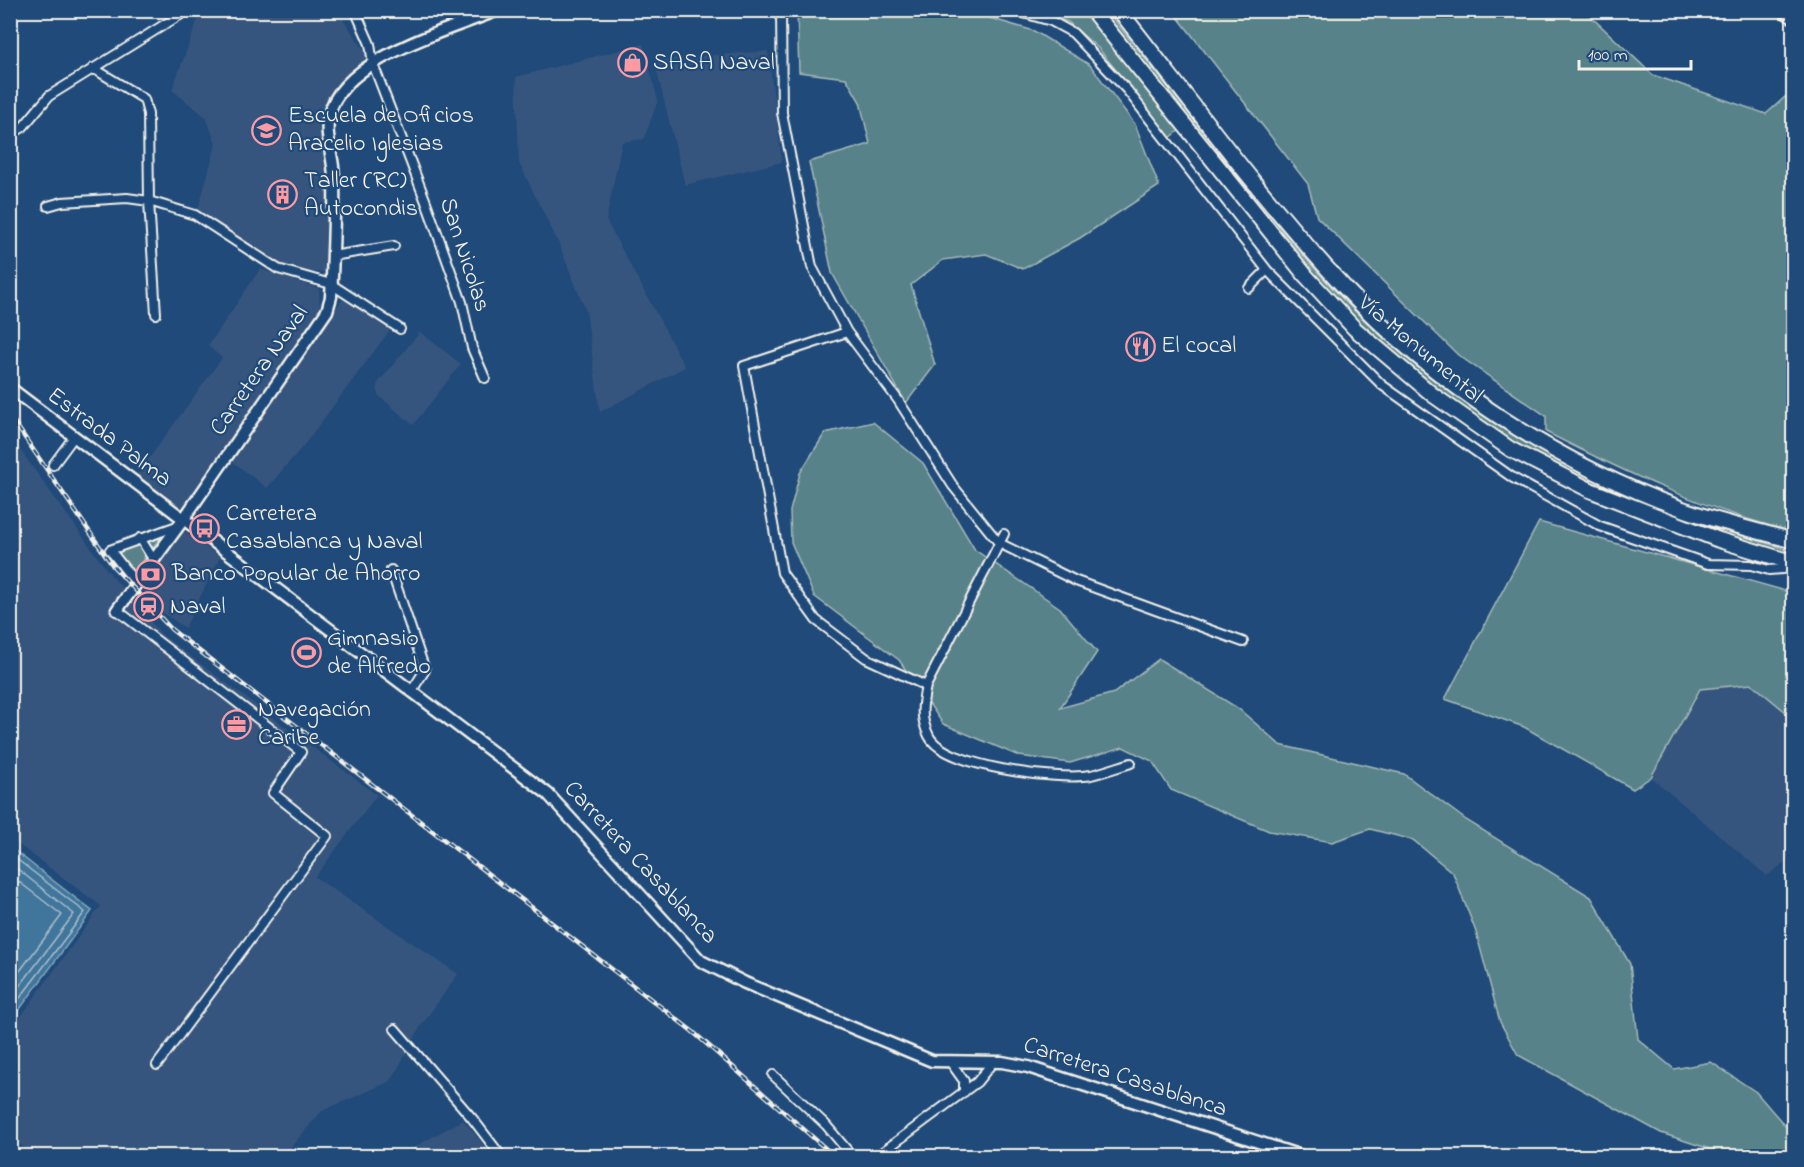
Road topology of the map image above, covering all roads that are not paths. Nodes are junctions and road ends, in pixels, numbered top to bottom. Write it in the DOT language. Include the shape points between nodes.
graph roads {
  1 [pos="188,10"];
  2 [pos="355,10"];
  3 [pos="498,10"];
  4 [pos="781,10"];
  5 [pos="1013,10"];
  6 [pos="1092,10"];
  7 [pos="1119,10"];
  8 [pos="1780,10"];
  9 [pos="1794,20"];
  10 [pos="373,64"];
  11 [pos="93,68"];
  12 [pos="10,135"];
  13 [pos="149,201"];
  14 [pos="48,206"];
  15 [pos="394,246"];
  16 [pos="332,256"];
  17 [pos="1267,270"];
  18 [pos="331,284"];
  19 [pos="1249,288"];
  20 [pos="156,314"];
  21 [pos="400,329"];
  22 [pos="847,332"];
  23 [pos="485,378"];
  24 [pos="10,388"];
  25 [pos="73,438"];
  26 [pos="53,465"];
  27 [pos="181,523"];
  28 [pos="1004,534"];
  29 [pos="140,538"];
  30 [pos="1794,541"];
  31 [pos="999,543"];
  32 [pos="153,559"];
  33 [pos="1794,564"];
  34 [pos="391,570"];
  35 [pos="135,582"];
  36 [pos="117,610"];
  37 [pos="1243,642"];
  38 [pos="926,686"];
  39 [pos="411,692"];
  40 [pos="1131,763"];
  41 [pos="395,1029"];
  42 [pos="993,1062"];
  43 [pos="951,1063"];
  44 [pos="157,1065"];
  45 [pos="772,1075"];
  46 [pos="964,1092"];
  47 [pos="1287,1155"];
  48 [pos="501,1156"];
  49 [pos="852,1156"];
  50 [pos="877,1156"];
  51 [pos="1301,1156"];
  1 -- 11 [label="street"];
  2 -- 10 [label="street, San Nicolas" via="370,44"];
  3 -- 10 [label="main road, Carretera Naval"];
  4 -- 22 [label="street" via="782,113 812,267"];
  5 -- 17 [label="street" via="1051,21 1072,33 1127,90"];
  6 -- 33 [label="highway, Vía Monumental" via="1305,276 1355,329 1424,388 1510,448 1590,490 1712,538"];
  7 -- 30 [label="highway, Vía Monumental" via="1346,289 1449,380 1546,444 1647,495 1681,509"];
  8 -- 9 [label="street"];
  10 -- 16 [label="main road, Carretera Naval" via="344,87 329,114 334,177"];
  10 -- 23 [label="street, San Nicolas" via="462,302 472,348"];
  11 -- 12 [label="street" via="49,96 23,127"];
  11 -- 13 [label="street" via="144,99 148,114"];
  13 -- 14 [label="street" via="105,199"];
  13 -- 18 [label="street" via="195,215 278,269"];
  13 -- 20 [label="street"];
  15 -- 16 [label="street"];
  16 -- 18 [label="main road, Carretera Naval"];
  17 -- 19 [label="street"];
  17 -- 33 [label="street" via="1382,385 1513,478 1600,526 1708,564 1741,564 1769,570"];
  18 -- 21 [label="street"];
  18 -- 27 [label="main road, Carretera Naval" via="327,311"];
  22 -- 31 [label="street" via="898,400 953,486"];
  22 -- 38 [label="street" via="744,366 782,573 816,620 866,658"];
  24 -- 25 [label="main road, Estrada Palma"];
  25 -- 26 [label="street"];
  25 -- 27 [label="main road, Estrada Palma"];
  27 -- 29 [label="street"];
  27 -- 32 [label="main road, Carretera Naval"];
  27 -- 39 [label="main road, Carretera Casablanca"];
  28 -- 31 [label="street"];
  29 -- 32 [label="street"];
  29 -- 35 [label="street" via="110,549"];
  31 -- 37 [label="street" via="1076,581"];
  31 -- 38 [label="street"];
  32 -- 35 [label="main road, Carretera Naval"];
  34 -- 39 [label="street" via="425,670"];
  35 -- 36 [label="main road, Carretera Naval"];
  36 -- 44 [label="street" via="301,752 273,793 327,836"];
  38 -- 40 [label="street" via="921,711 930,738 961,759 1017,773 1089,775"];
  39 -- 43 [label="main road, Carretera Casablanca" via="548,794 701,961 921,1056"];
  41 -- 48 [label="street"];
  42 -- 43 [label="main road, Carretera Casablanca"];
  42 -- 46 [label="street"];
  42 -- 47 [label="main road, Carretera Casablanca" via="1028,1067"];
  43 -- 46 [label="street" via="964,1081"];
  45 -- 49 [label="street" via="826,1125"];
  46 -- 50 [label="street"];
  47 -- 51 [label="main road, Carretera Casablanca"];
}
